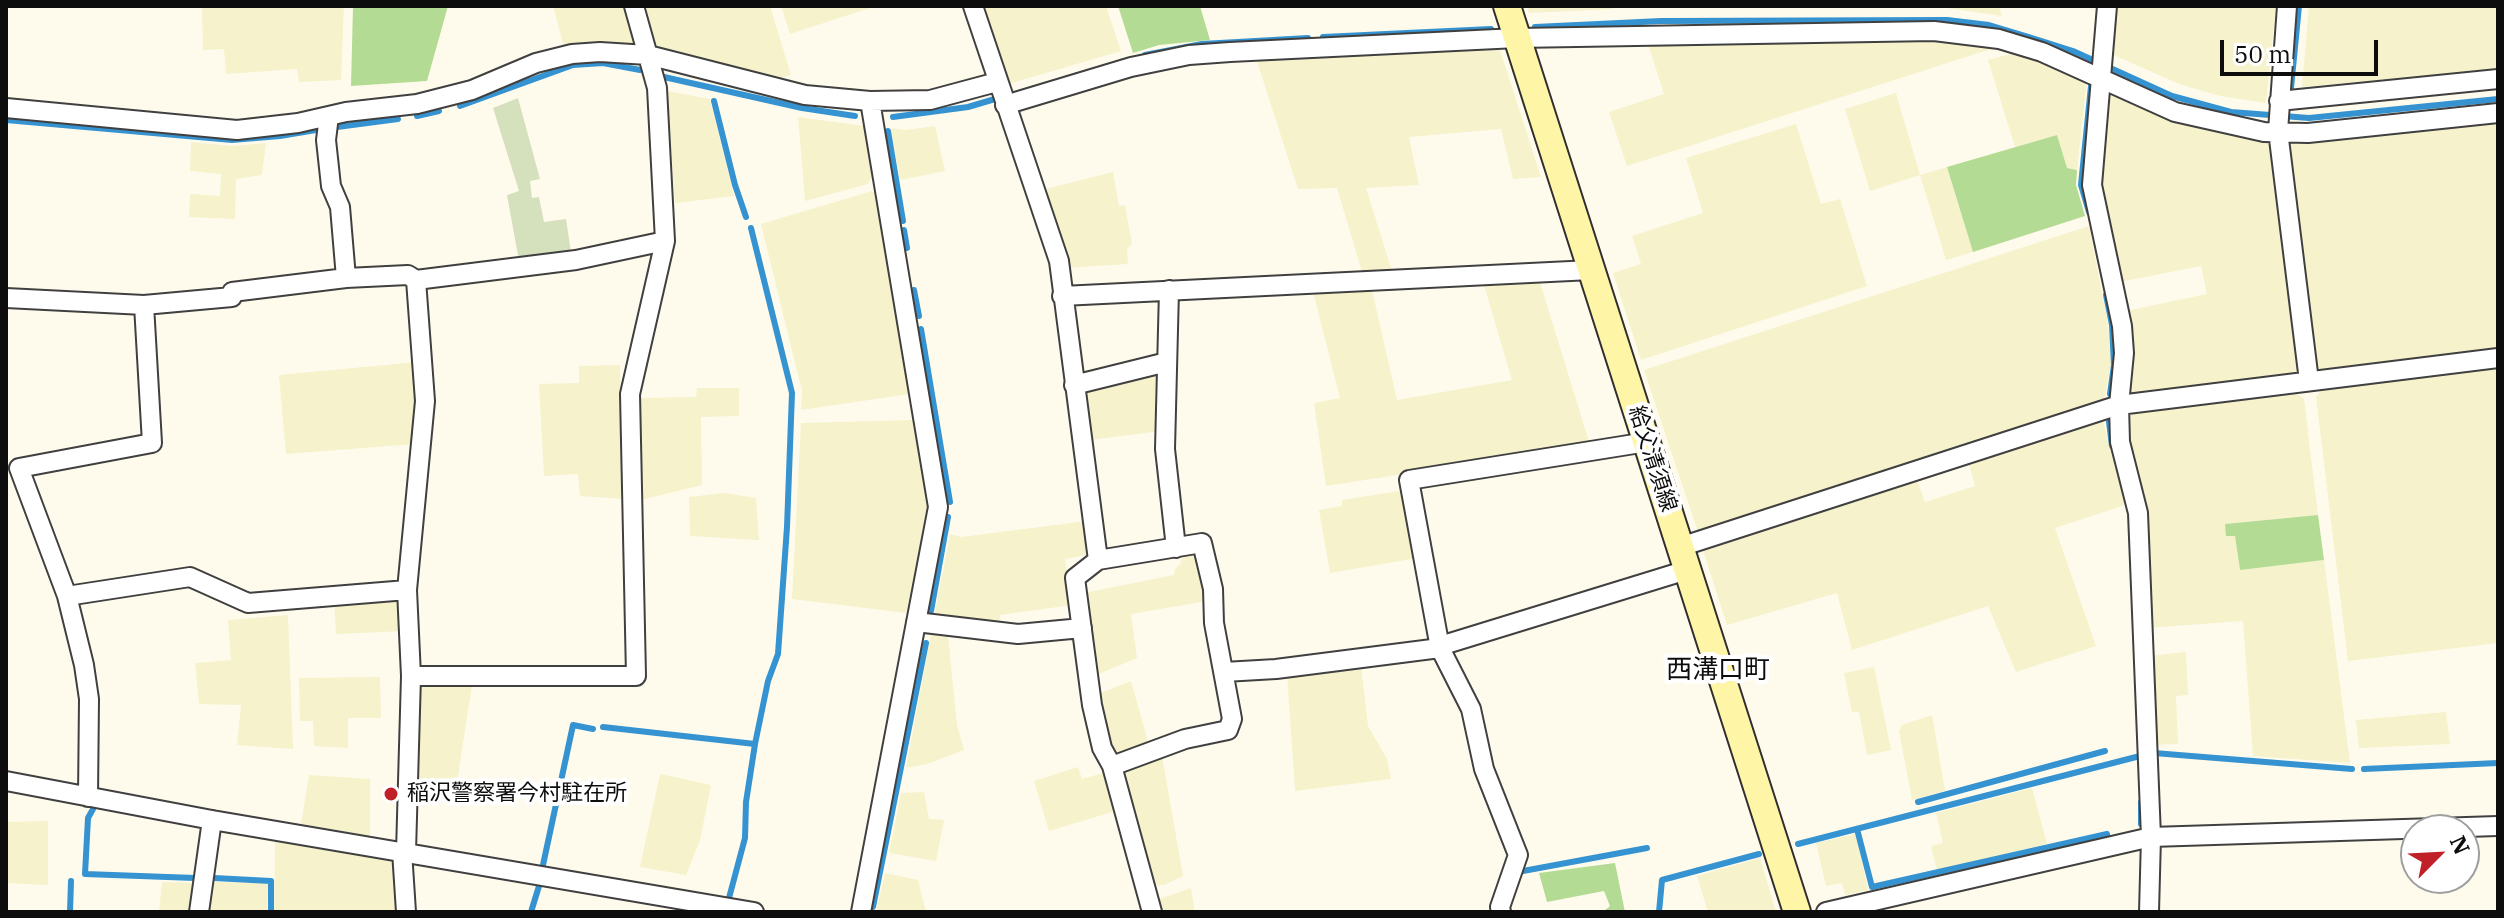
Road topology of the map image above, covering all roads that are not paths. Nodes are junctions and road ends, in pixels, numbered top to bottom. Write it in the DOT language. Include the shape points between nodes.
graph roads {
  1 [pos="634,6"];
  2 [pos="973,6"];
  3 [pos="1507,6"];
  4 [pos="2107,6"];
  5 [pos="2287,6"];
  6 [pos="1517,38"];
  7 [pos="648,55"];
  8 [pos="2102,69"];
  9 [pos="2498,79"];
  10 [pos="997,82"];
  11 [pos="870,101"];
  12 [pos="1005,105"];
  13 [pos="6,108"];
  14 [pos="2498,113"];
  15 [pos="329,116"];
  16 [pos="2278,116"];
  17 [pos="665,241"];
  18 [pos="1591,270"];
  19 [pos="346,278"];
  20 [pos="416,280"];
  21 [pos="1169,290"];
  22 [pos="1062,296"];
  23 [pos="6,298"];
  24 [pos="144,305"];
  25 [pos="2498,358"];
  26 [pos="1167,362"];
  27 [pos="2309,381"];
  28 [pos="1074,385"];
  29 [pos="2119,405"];
  30 [pos="1647,442"];
  31 [pos="13,468"];
  32 [pos="1176,548"];
  33 [pos="1684,558"];
  34 [pos="1098,560"];
  35 [pos="407,590"];
  36 [pos="67,596"];
  37 [pos="916,622"];
  38 [pos="1082,628"];
  39 [pos="1440,647"];
  40 [pos="1224,672"];
  41 [pos="411,676"];
  42 [pos="1112,766"];
  43 [pos="6,781"];
  44 [pos="88,797"];
  45 [pos="212,820"];
  46 [pos="2498,826"];
  47 [pos="2151,837"];
  48 [pos="404,852"];
  49 [pos="199,912"];
  50 [pos="406,912"];
  51 [pos="754,912"];
  52 [pos="861,912"];
  53 [pos="1152,912"];
  54 [pos="1501,912"];
  55 [pos="1797,912"];
  56 [pos="1826,912"];
  57 [pos="2149,912"];
  1 -- 7 [label="street"];
  2 -- 10 [label="street"];
  3 -- 6 [label="main road, 給父清須線"];
  4 -- 8 [label="street"];
  5 -- 16 [label="street"];
  6 -- 8 [label="street" via="1934,31 1999,39"];
  6 -- 12 [label="street" via="1189,55"];
  6 -- 18 [label="main road, 給父清須線"];
  7 -- 11 [label="street" via="805,95"];
  7 -- 15 [label="street" via="572,54 472,90"];
  7 -- 17 [label="street" via="657,88"];
  8 -- 16 [label="street" via="2175,112 2264,132"];
  8 -- 29 [label="street" via="2092,185 2122,326"];
  9 -- 16 [label="street"];
  10 -- 11 [label="street" via="930,100"];
  10 -- 12 [label="street"];
  11 -- 37 [label="street" via="938,507"];
  12 -- 22 [label="street" via="1059,261"];
  13 -- 15 [label="street" via="237,130"];
  14 -- 16 [label="street" via="2308,133"];
  15 -- 19 [label="street" via="326,140 331,186 340,207"];
  16 -- 27 [label="street"];
  17 -- 20 [label="street" via="576,260"];
  17 -- 41 [label="street" via="630,394 636,676"];
  18 -- 21 [label="street"];
  18 -- 30 [label="main road, 給父清須線"];
  19 -- 20 [label="street" via="408,275"];
  19 -- 24 [label="street"];
  20 -- 35 [label="street" via="425,401"];
  21 -- 22 [label="street"];
  21 -- 26 [label="street"];
  22 -- 28 [label="street"];
  23 -- 24 [label="street"];
  24 -- 31 [label="street" via="152,443"];
  25 -- 27 [label="street"];
  26 -- 28 [label="street"];
  26 -- 32 [label="street" via="1165,449"];
  27 -- 29 [label="street"];
  28 -- 34 [label="street"];
  29 -- 33 [label="street"];
  29 -- 47 [label="street" via="2120,442 2138,513"];
  30 -- 33 [label="main road, 給父清須線"];
  30 -- 39 [label="street" via="1409,480"];
  31 -- 36 [label="street"];
  32 -- 34 [label="street"];
  32 -- 40 [label="street" via="1202,543"];
  33 -- 39 [label="street"];
  33 -- 55 [label="main road, 給父清須線"];
  34 -- 38 [label="street" via="1075,578"];
  35 -- 36 [label="street" via="248,603 190,577"];
  35 -- 41 [label="street"];
  36 -- 44 [label="street" via="89,699"];
  37 -- 38 [label="street" via="1018,634"];
  37 -- 52 [label="street"];
  38 -- 42 [label="street" via="1092,705"];
  39 -- 40 [label="street"];
  39 -- 54 [label="street" via="1471,709 1484,769 1518,855"];
  40 -- 42 [label="street" via="1232,719 1228,730 1185,739"];
  41 -- 48 [label="street"];
  42 -- 53 [label="street"];
  43 -- 44 [label="street"];
  44 -- 45 [label="street"];
  45 -- 48 [label="street"];
  45 -- 49 [label="street"];
  46 -- 47 [label="street"];
  47 -- 56 [label="street"];
  47 -- 57 [label="street"];
  48 -- 50 [label="street"];
  48 -- 51 [label="street"];
}
